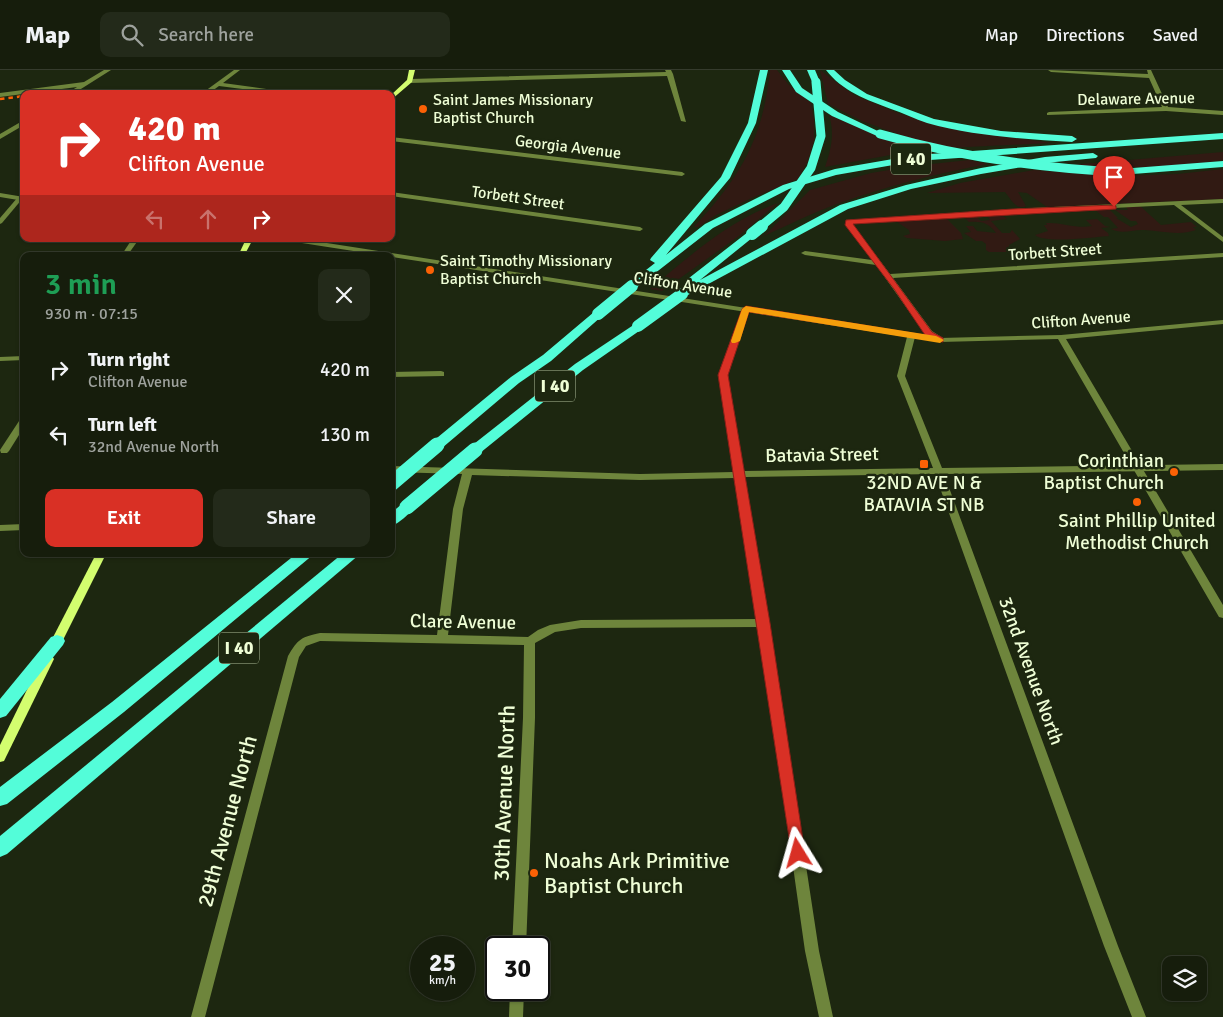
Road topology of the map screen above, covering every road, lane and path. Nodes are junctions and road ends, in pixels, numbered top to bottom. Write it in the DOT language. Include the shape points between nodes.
graph roads {
  1 [pos="108,70"];
  2 [pos="237,70"];
  3 [pos="412,70"];
  4 [pos="764,70"];
  5 [pos="786,70"];
  6 [pos="811,70"];
  7 [pos="830,70"];
  8 [pos="1051,70"];
  9 [pos="669,72"];
  10 [pos="1150,73"];
  11 [pos="410,81"];
  12 [pos="85,84"];
  13 [pos="218,84"];
  14 [pos="39,90"];
  15 [pos="76,90"];
  16 [pos="210,90"];
  17 [pos="267,90"];
  18 [pos="20,92"];
  19 [pos="395,94"];
  20 [pos="0,95"];
  21 [pos="1166,109"];
  22 [pos="1223,113"];
  23 [pos="1049,114"];
  24 [pos="684,121"];
  25 [pos="20,124"];
  26 [pos="1223,136"];
  27 [pos="0,137"];
  28 [pos="395,139"];
  29 [pos="1223,145"];
  30 [pos="1223,164"];
  31 [pos="682,174"];
  32 [pos="0,195"];
  33 [pos="395,195"];
  34 [pos="20,199"];
  35 [pos="20,201"];
  36 [pos="1223,202"];
  37 [pos="1177,205"];
  38 [pos="0,222"];
  39 [pos="640,229"];
  40 [pos="1223,240"];
  41 [pos="308,242"];
  42 [pos="371,252"];
  43 [pos="805,252"];
  44 [pos="1223,255"];
  45 [pos="395,256"];
  46 [pos="878,263"];
  47 [pos="888,276"];
  48 [pos="632,286"];
  49 [pos="683,294"];
  50 [pos="746,309"];
  51 [pos="1223,322"];
  52 [pos="910,337"];
  53 [pos="1061,338"];
  54 [pos="940,340"];
  55 [pos="20,358"];
  56 [pos="0,359"];
  57 [pos="441,374"];
  58 [pos="395,375"];
  59 [pos="20,426"];
  60 [pos="4,450"];
  61 [pos="1223,467"];
  62 [pos="1136,468"];
  63 [pos="395,469"];
  64 [pos="938,470"];
  65 [pos="468,471"];
  66 [pos="740,475"];
  67 [pos="395,481"];
  68 [pos="395,518"];
  69 [pos="20,527"];
  70 [pos="0,528"];
  71 [pos="99,557"];
  72 [pos="302,557"];
  73 [pos="348,557"];
  74 [pos="1223,614"];
  75 [pos="764,623"];
  76 [pos="442,638"];
  77 [pos="307,640"];
  78 [pos="57,641"];
  79 [pos="530,641"];
  80 [pos="0,711"];
  81 [pos="0,757"];
  82 [pos="0,798"];
  83 [pos="0,848"];
  84 [pos="520,936"];
  85 [pos="517,1001"];
  86 [pos="198,1017"];
  87 [pos="516,1017"];
  88 [pos="826,1017"];
  89 [pos="1139,1017"];
  1 -- 12 [label="street"];
  2 -- 13 [label="street"];
  3 -- 11 [label="main road"];
  4 -- 48 [label="highway" via="752,123 725,178"];
  5 -- 30 [label="highway, bridge" via="799,90 828,110 880,134 929,149 1057,170 1120,172"];
  6 -- 49 [label="highway, bridge" via="816,82 821,136 811,168 784,207 695,279"];
  7 -- 26 [label="highway" via="836,78 870,98 931,121 976,131 1017,137 1099,140"];
  8 -- 10 [label="street"];
  9 -- 11 [label="street"];
  9 -- 24 [label="street"];
  10 -- 21 [label="street"];
  11 -- 19 [label="main road"];
  12 -- 14 [label="street"];
  12 -- 15 [label="street"];
  13 -- 16 [label="street"];
  13 -- 17 [label="street"];
  18 -- 20 [label="street"];
  21 -- 22 [label="street, Delaware Avenue"];
  21 -- 23 [label="street, Delaware Avenue"];
  25 -- 27 [label="street"];
  26 -- 48 [label="highway, I 40" via="916,158 835,172 786,187 709,226"];
  28 -- 31 [label="street, Georgia Avenue"];
  29 -- 49 [label="highway, I 40" via="1045,160 909,187 844,208"];
  32 -- 34 [label="street"];
  33 -- 39 [label="street, Torbett Street"];
  35 -- 38 [label="street"];
  36 -- 37 [label="street"];
  37 -- 40 [label="street"];
  37 -- 46 [label="street" via="849,222"];
  41 -- 42 [label="street, Clifton Avenue"];
  43 -- 46 [label="street"];
  44 -- 47 [label="street, Torbett Street"];
  45 -- 50 [label="street, Clifton Avenue"];
  46 -- 47 [label="street"];
  47 -- 54 [label="street" via="929,334"];
  48 -- 67 [label="highway, I 40, bridge"];
  49 -- 68 [label="highway, I 40, bridge" via="578,367"];
  50 -- 52 [label="street, Clifton Avenue"];
  50 -- 66 [label="street" via="723,375"];
  51 -- 53 [label="street, Clifton Avenue"];
  52 -- 54 [label="street, Clifton Avenue"];
  52 -- 64 [label="street, 32nd Avenue North" via="902,376"];
  53 -- 54 [label="street, Clifton Avenue"];
  53 -- 62 [label="street"];
  55 -- 56 [label="street"];
  57 -- 58 [label="street"];
  59 -- 60 [label="street"];
  61 -- 62 [label="street, Batavia Street"];
  62 -- 64 [label="street, Batavia Street"];
  62 -- 74 [label="street"];
  63 -- 65 [label="street, Batavia Street"];
  64 -- 66 [label="street, Batavia Street"];
  64 -- 89 [label="street, 32nd Avenue North"];
  65 -- 66 [label="street, Batavia Street" via="640,477"];
  65 -- 76 [label="street" via="458,509"];
  66 -- 75 [label="street"];
  69 -- 70 [label="street"];
  71 -- 78 [label="main road"];
  72 -- 82 [label="highway, I 40"];
  73 -- 83 [label="highway, I 40"];
  75 -- 79 [label="street, Clare Avenue" via="555,626 540,632"];
  75 -- 88 [label="street" via="812,951"];
  76 -- 77 [label="street, Clare Avenue" via="320,637"];
  76 -- 79 [label="street, Clare Avenue"];
  77 -- 86 [label="street, 29th Avenue North" via="292,661"];
  78 -- 80 [label="highway"];
  78 -- 81 [label="main road"];
  79 -- 84 [label="street, 30th Avenue North"];
  85 -- 87 [label="street"];
}
